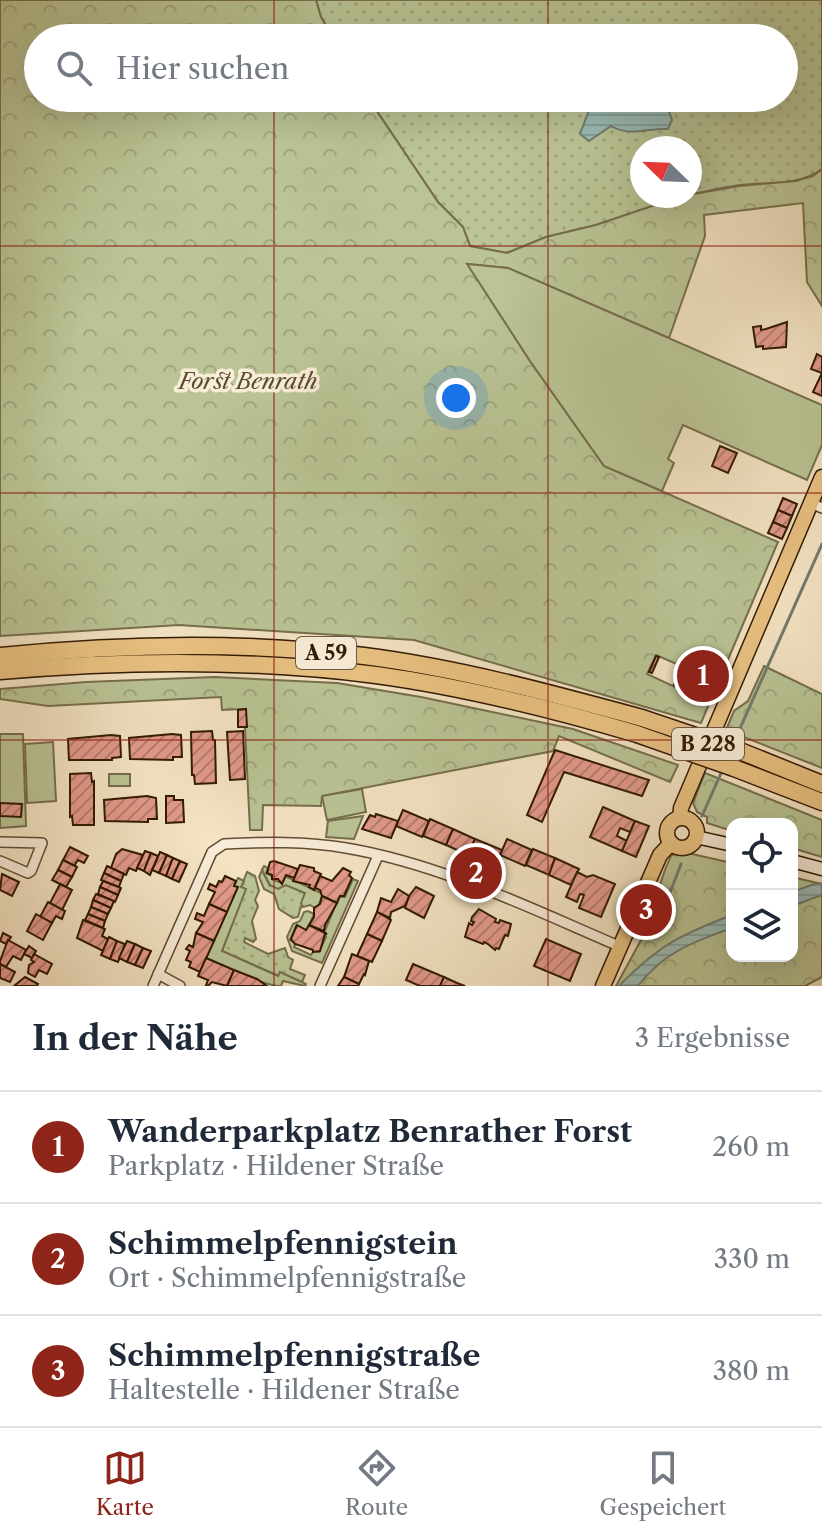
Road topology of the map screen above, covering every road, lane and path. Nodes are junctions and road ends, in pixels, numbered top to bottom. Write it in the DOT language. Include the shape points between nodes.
graph roads {
  1 [pos="822,477"];
  2 [pos="816,506"];
  3 [pos="2,664"];
  4 [pos="737,760"];
  5 [pos="822,784"];
  6 [pos="822,802"];
  7 [pos="680,818"];
  8 [pos="696,837"];
  9 [pos="0,842"];
  10 [pos="671,843"];
  11 [pos="726,844"];
  12 [pos="378,856"];
  13 [pos="0,861"];
  14 [pos="798,863"];
  15 [pos="822,869"];
  16 [pos="621,947"];
  17 [pos="158,974"];
  18 [pos="153,986"];
  19 [pos="180,986"];
  20 [pos="320,986"];
  21 [pos="603,986"];
  1 -- 2 [label="main road, B 228"];
  2 -- 7 [label="main road, B 228"];
  3 -- 4 [label="highway, A 59, bridge" via="113,648 225,646 363,656 499,679"];
  4 -- 5 [label="highway, A 59"];
  4 -- 6 [label="highway, A 59"];
  7 -- 8 [label="main road" via="692,822"];
  7 -- 10 [label="main road, B 228" via="667,830"];
  8 -- 10 [label="main road" via="684,848"];
  8 -- 11 [label="main road"];
  9 -- 13 [label="street" via="42,843 28,873"];
  10 -- 16 [label="main road, B 228" via="660,855"];
  12 -- 16 [label="street" via="463,881"];
  12 -- 17 [label="street" via="321,845 216,847"];
  12 -- 20 [label="street"];
  14 -- 15 [label="main road"];
  16 -- 21 [label="main road, B 228"];
  17 -- 18 [label="street"];
  17 -- 19 [label="street"];
}
